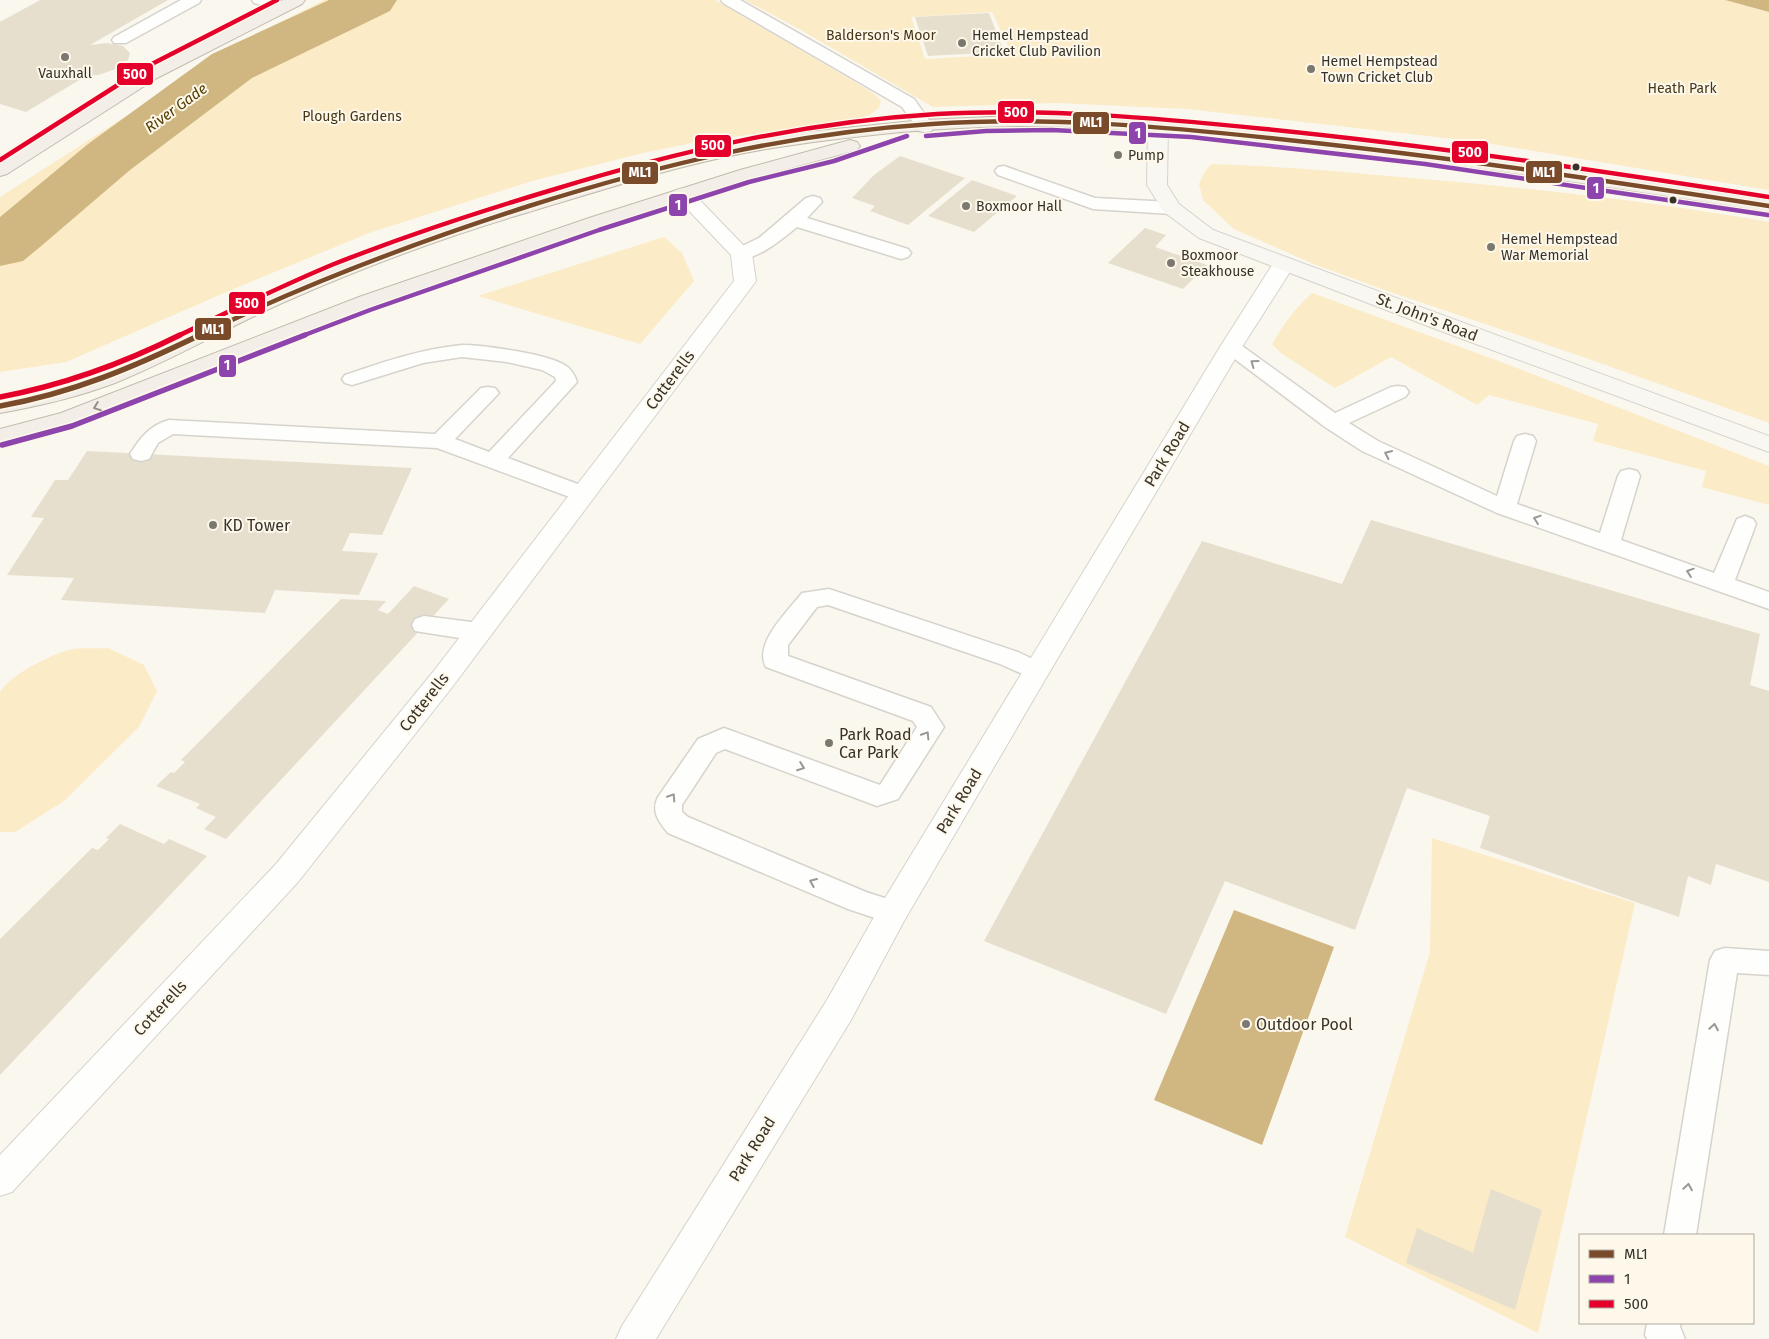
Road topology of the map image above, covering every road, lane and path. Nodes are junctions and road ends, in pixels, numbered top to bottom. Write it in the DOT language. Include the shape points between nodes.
graph roads {
  1 [pos="192,0"];
  2 [pos="260,0"];
  3 [pos="728,0"];
  4 [pos="290,3"];
  5 [pos="120,40"];
  6 [pos="1158,127"];
  7 [pos="914,128"];
  8 [pos="657,169"];
  9 [pos="0,170"];
  10 [pos="1004,171"];
  11 [pos="684,194"];
  12 [pos="813,202"];
  13 [pos="1769,206"];
  14 [pos="1171,208"];
  15 [pos="794,220"];
  16 [pos="741,254"];
  17 [pos="901,254"];
  18 [pos="1284,264"];
  19 [pos="1231,347"];
  20 [pos="352,380"];
  21 [pos="488,392"];
  22 [pos="1398,392"];
  23 [pos="0,406"];
  24 [pos="1333,422"];
  25 [pos="0,436"];
  26 [pos="1525,440"];
  27 [pos="440,441"];
  28 [pos="1769,444"];
  29 [pos="141,454"];
  30 [pos="493,461"];
  31 [pos="1629,476"];
  32 [pos="583,494"];
  33 [pos="1505,508"];
  34 [pos="1745,524"];
  35 [pos="1608,544"];
  36 [pos="1722,583"];
  37 [pos="1769,601"];
  38 [pos="424,625"];
  39 [pos="479,632"];
  40 [pos="1036,671"];
  41 [pos="893,912"];
  42 [pos="1769,963"];
  43 [pos="0,1180"];
  44 [pos="1680,1234"];
  45 [pos="1664,1324"];
  46 [pos="635,1339"];
  47 [pos="1668,1339"];
  1 -- 5 [label="lane"];
  2 -- 4 [label="lane"];
  3 -- 7 [label="lane" via="908,103"];
  4 -- 9 [label="main road" via="151,74"];
  6 -- 7 [label="main road" via="1005,121"];
  6 -- 13 [label="main road" via="1502,165"];
  6 -- 14 [label="street, St. John's Road" via="1157,185"];
  7 -- 8 [label="main road" via="786,140 722,151"];
  7 -- 11 [label="main road"];
  8 -- 11 [label="main road"];
  8 -- 23 [label="main road" via="396,249 275,299 105,378 38,400"];
  10 -- 14 [label="lane" via="1094,203"];
  11 -- 16 [label="street"];
  11 -- 25 [label="main road, one-way" via="367,302 69,418"];
  12 -- 15 [label="lane"];
  14 -- 18 [label="street, St. John's Road" via="1206,234"];
  15 -- 16 [label="lane" via="766,242"];
  15 -- 17 [label="lane"];
  16 -- 32 [label="street, Cotterells" via="745,281"];
  18 -- 19 [label="street, Park Road"];
  18 -- 28 [label="street, St. John's Road"];
  24 -- 19 [label="lane, one-way"];
  19 -- 40 [label="street, Park Road"];
  20 -- 30 [label="lane" via="418,357 463,351 499,354 557,368 566,375 567,382"];
  21 -- 27 [label="lane"];
  22 -- 24 [label="lane"];
  33 -- 24 [label="lane, one-way" via="1370,446"];
  26 -- 33 [label="lane"];
  27 -- 29 [label="lane" via="170,428 150,439"];
  27 -- 30 [label="lane"];
  30 -- 32 [label="lane"];
  31 -- 35 [label="lane"];
  32 -- 39 [label="street, Cotterells"];
  35 -- 33 [label="lane, one-way"];
  34 -- 36 [label="lane"];
  36 -- 35 [label="lane, one-way"];
  36 -- 37 [label="lane"];
  38 -- 39 [label="lane"];
  39 -- 43 [label="street, Cotterells" via="288,873"];
  40 -- 41 [label="street, Park Road"];
  41 -- 40 [label="lane, one-way" via="858,901 678,825 669,815 668,804 706,746 724,738 877,796 889,792 930,727 922,714 775,661 776,644 810,599 829,597 1009,658"];
  41 -- 46 [label="street, Park Road" via="839,1010"];
  44 -- 42 [label="lane, one-way" via="1726,960"];
  45 -- 47 [label="lane" via="1662,1335"];
}
